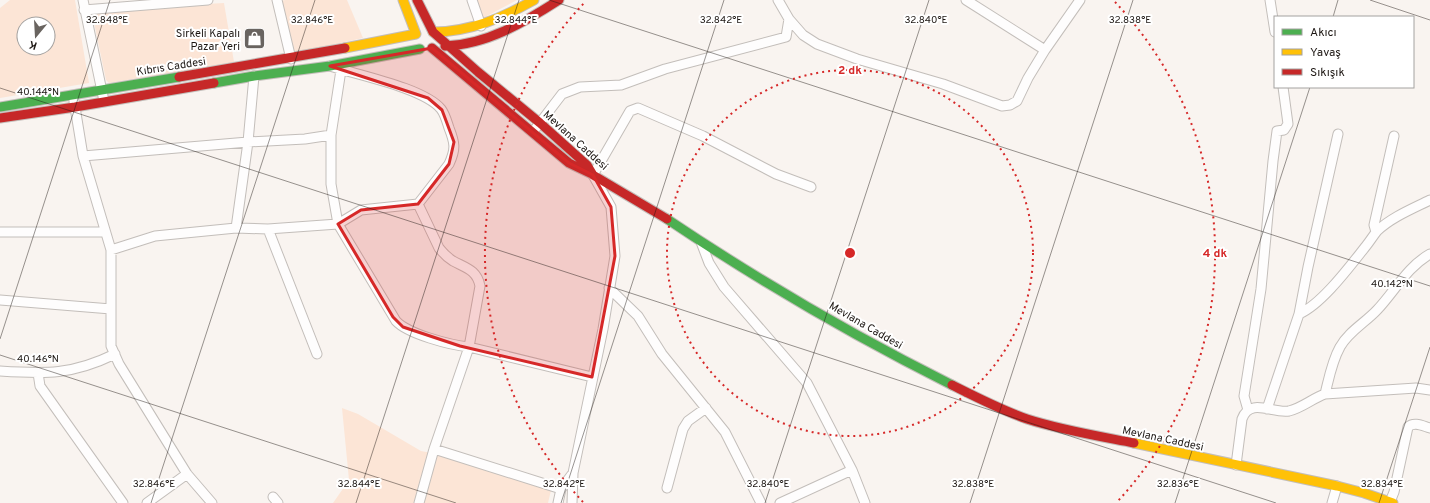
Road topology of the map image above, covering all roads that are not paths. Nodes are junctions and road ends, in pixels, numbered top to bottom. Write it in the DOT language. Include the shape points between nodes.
graph roads {
  1 [pos="83,0"];
  2 [pos="208,0"];
  3 [pos="277,0"];
  4 [pos="403,0"];
  5 [pos="417,0"];
  6 [pos="472,0"];
  7 [pos="534,0"];
  8 [pos="559,0"];
  9 [pos="778,0"];
  10 [pos="966,0"];
  11 [pos="1080,0"];
  12 [pos="1270,0"];
  13 [pos="84,10"];
  14 [pos="789,20"];
  15 [pos="481,26"];
  16 [pos="1274,26"];
  17 [pos="432,32"];
  18 [pos="416,34"];
  19 [pos="433,47"];
  20 [pos="449,47"];
  21 [pos="420,49"];
  22 [pos="1045,50"];
  23 [pos="291,59"];
  24 [pos="330,66"];
  25 [pos="341,70"];
  26 [pos="254,76"];
  27 [pos="1283,88"];
  28 [pos="101,89"];
  29 [pos="74,94"];
  30 [pos="104,101"];
  31 [pos="0,107"];
  32 [pos="74,107"];
  33 [pos="0,118"];
  34 [pos="540,123"];
  35 [pos="533,132"];
  36 [pos="1338,134"];
  37 [pos="331,135"];
  38 [pos="1394,136"];
  39 [pos="248,142"];
  40 [pos="83,156"];
  41 [pos="593,175"];
  42 [pos="811,186"];
  43 [pos="1430,200"];
  44 [pos="418,204"];
  45 [pos="338,224"];
  46 [pos="236,228"];
  47 [pos="268,229"];
  48 [pos="0,232"];
  49 [pos="105,232"];
  50 [pos="1376,232"];
  51 [pos="701,242"];
  52 [pos="110,250"];
  53 [pos="1430,254"];
  54 [pos="609,288"];
  55 [pos="0,300"];
  56 [pos="111,309"];
  57 [pos="1300,314"];
  58 [pos="469,347"];
  59 [pos="115,354"];
  60 [pos="317,354"];
  61 [pos="0,371"];
  62 [pos="38,374"];
  63 [pos="592,377"];
  64 [pos="1430,390"];
  65 [pos="1325,394"];
  66 [pos="706,408"];
  67 [pos="1267,409"];
  68 [pos="1248,410"];
  69 [pos="1430,428"];
  70 [pos="434,449"];
  71 [pos="1236,465"];
  72 [pos="852,470"];
  73 [pos="573,473"];
  74 [pos="187,474"];
  75 [pos="1337,486"];
  76 [pos="561,488"];
  77 [pos="666,488"];
  78 [pos="1392,502"];
  79 [pos="123,503"];
  80 [pos="147,503"];
  81 [pos="212,503"];
  82 [pos="419,503"];
  83 [pos="558,503"];
  84 [pos="572,503"];
  85 [pos="761,503"];
  86 [pos="780,503"];
  87 [pos="866,503"];
  88 [pos="1332,503"];
  1 -- 13 [label="street"];
  2 -- 13 [label="street"];
  3 -- 23 [label="street"];
  4 -- 18 [label="street"];
  5 -- 17 [label="street, Mevlana Caddesi"];
  6 -- 15 [label="street"];
  7 -- 15 [label="street"];
  8 -- 20 [label="street" via="505,30 475,42"];
  9 -- 14 [label="street"];
  10 -- 22 [label="street"];
  11 -- 22 [label="street"];
  12 -- 16 [label="street"];
  13 -- 28 [label="street"];
  14 -- 22 [label="street" via="803,35 817,44 857,59 943,84 1002,106 1017,101"];
  14 -- 34 [label="street" via="786,37 665,69 621,85 580,87 562,94"];
  15 -- 17 [label="street" via="446,33"];
  17 -- 18 [label="street" via="424,29"];
  17 -- 19 [label="street" via="435,37"];
  17 -- 20 [label="street, Mevlana Caddesi"];
  18 -- 21 [label="street" via="416,44"];
  18 -- 23 [label="street, Kıbrıs Caddesi"];
  19 -- 20 [label="street"];
  19 -- 21 [label="street"];
  19 -- 35 [label="street"];
  20 -- 34 [label="street, Mevlana Caddesi"];
  21 -- 24 [label="street"];
  23 -- 28 [label="street, Kıbrıs Caddesi"];
  24 -- 25 [label="street"];
  24 -- 26 [label="street"];
  25 -- 37 [label="street"];
  25 -- 44 [label="street" via="418,93 432,100 442,110 454,142 452,156 449,164"];
  26 -- 30 [label="street"];
  26 -- 39 [label="street"];
  27 -- 68 [label="street" via="1288,124 1284,130 1277,131 1261,288 1244,396"];
  28 -- 29 [label="street, Kıbrıs Caddesi"];
  28 -- 30 [label="street"];
  29 -- 31 [label="street, Kıbrıs Caddesi"];
  29 -- 32 [label="street"];
  30 -- 32 [label="street"];
  32 -- 33 [label="street"];
  32 -- 40 [label="street"];
  34 -- 35 [label="street"];
  34 -- 41 [label="street, Mevlana Caddesi" via="586,165"];
  35 -- 41 [label="street" via="569,162"];
  36 -- 57 [label="street"];
  37 -- 39 [label="street"];
  37 -- 45 [label="street" via="331,184"];
  38 -- 50 [label="street" via="1374,225"];
  39 -- 40 [label="street"];
  39 -- 46 [label="street"];
  40 -- 49 [label="street"];
  41 -- 42 [label="street" via="630,111 638,108 704,136 776,174"];
  41 -- 51 [label="street, Mevlana Caddesi"];
  41 -- 54 [label="street" via="611,207 615,256"];
  43 -- 50 [label="street" via="1401,214"];
  44 -- 45 [label="street" via="361,210"];
  44 -- 58 [label="street" via="444,254 474,272 479,282"];
  45 -- 47 [label="street"];
  45 -- 58 [label="street" via="399,324 411,332"];
  46 -- 47 [label="street"];
  46 -- 52 [label="street" via="155,236"];
  47 -- 60 [label="street"];
  48 -- 49 [label="street"];
  49 -- 52 [label="street"];
  50 -- 57 [label="street" via="1340,278"];
  51 -- 71 [label="street, Mevlana Caddesi" via="894,356 1001,408 1061,428"];
  51 -- 72 [label="street" via="709,263 724,287 807,383"];
  52 -- 56 [label="street"];
  53 -- 65 [label="street" via="1409,271 1377,310 1344,340"];
  54 -- 63 [label="street"];
  54 -- 66 [label="street" via="638,316 662,354"];
  55 -- 56 [label="street"];
  56 -- 59 [label="street" via="111,346"];
  57 -- 67 [label="street"];
  58 -- 63 [label="street"];
  58 -- 70 [label="street"];
  59 -- 62 [label="street" via="75,369"];
  59 -- 74 [label="street"];
  61 -- 62 [label="street"];
  62 -- 79 [label="street" via="40,386"];
  63 -- 73 [label="street"];
  64 -- 65 [label="street" via="1416,388"];
  65 -- 67 [label="street" via="1290,411"];
  66 -- 77 [label="street" via="688,421 683,429"];
  66 -- 85 [label="street" via="725,432"];
  67 -- 68 [label="street" via="1254,407"];
  68 -- 71 [label="street" via="1242,419"];
  69 -- 78 [label="street" via="1415,423 1408,427"];
  70 -- 76 [label="street"];
  70 -- 82 [label="street"];
  71 -- 75 [label="street, Mevlana Caddesi"];
  72 -- 86 [label="street"];
  72 -- 87 [label="street"];
  73 -- 76 [label="street"];
  73 -- 84 [label="street"];
  74 -- 80 [label="street"];
  74 -- 81 [label="street"];
  75 -- 78 [label="street, Mevlana Caddesi"];
  75 -- 88 [label="street"];
  76 -- 83 [label="street"];
}
